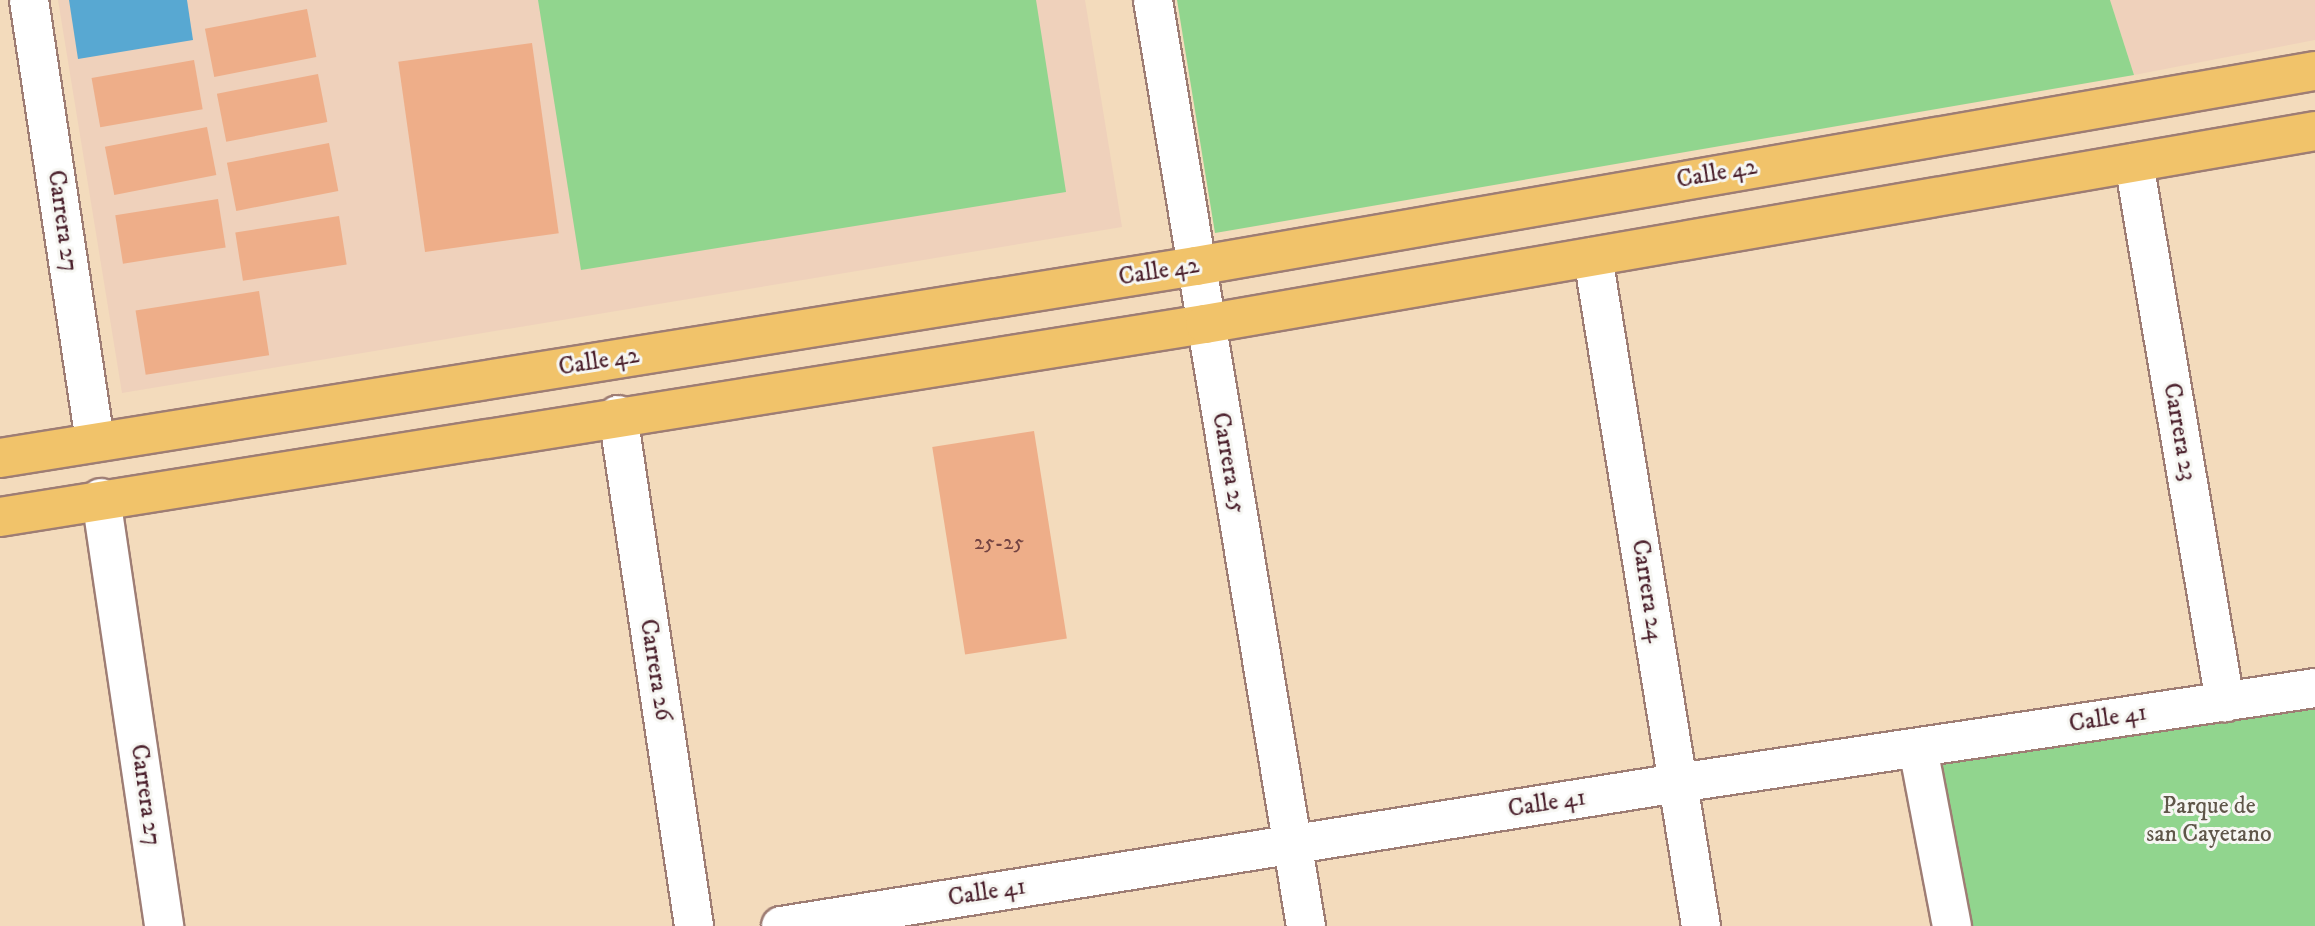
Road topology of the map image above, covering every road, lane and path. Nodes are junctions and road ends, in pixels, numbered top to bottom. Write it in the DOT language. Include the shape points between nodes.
graph roads {
  1 [pos="29,0"];
  2 [pos="1153,0"];
  3 [pos="2315,71"];
  4 [pos="2315,131"];
  5 [pos="2134,163"];
  6 [pos="1593,257"];
  7 [pos="1196,266"];
  8 [pos="1205,324"];
  9 [pos="618,415"];
  10 [pos="95,442"];
  11 [pos="0,458"];
  12 [pos="101,498"];
  13 [pos="0,517"];
  14 [pos="2315,688"];
  15 [pos="2225,702"];
  16 [pos="1918,748"];
  17 [pos="1678,783"];
  18 [pos="1292,845"];
  19 [pos="164,926"];
  20 [pos="694,926"];
  21 [pos="780,926"];
  22 [pos="1306,926"];
  23 [pos="1701,926"];
  24 [pos="1952,926"];
  1 -- 10 [label="street, Carrera 27"];
  2 -- 7 [label="street, Carrera 25"];
  3 -- 7 [label="main road, Calle 42"];
  4 -- 5 [label="main road"];
  5 -- 6 [label="main road"];
  5 -- 15 [label="street, Carrera 23"];
  6 -- 8 [label="main road"];
  6 -- 17 [label="street, Carrera 24"];
  7 -- 8 [label="street, Carrera 25"];
  7 -- 10 [label="main road, Calle 42"];
  8 -- 9 [label="main road"];
  8 -- 18 [label="street, Carrera 25"];
  9 -- 12 [label="main road"];
  9 -- 20 [label="street, Carrera 26"];
  10 -- 11 [label="main road, Calle 42"];
  12 -- 13 [label="main road"];
  12 -- 19 [label="street, Carrera 27"];
  14 -- 15 [label="street, Calle 41"];
  15 -- 16 [label="street, Calle 41"];
  16 -- 17 [label="street, Calle 41"];
  16 -- 24 [label="street"];
  17 -- 18 [label="street, Calle 41"];
  17 -- 23 [label="street, Carrera 24"];
  18 -- 21 [label="street, Calle 41"];
  18 -- 22 [label="street, Carrera 25"];
}
